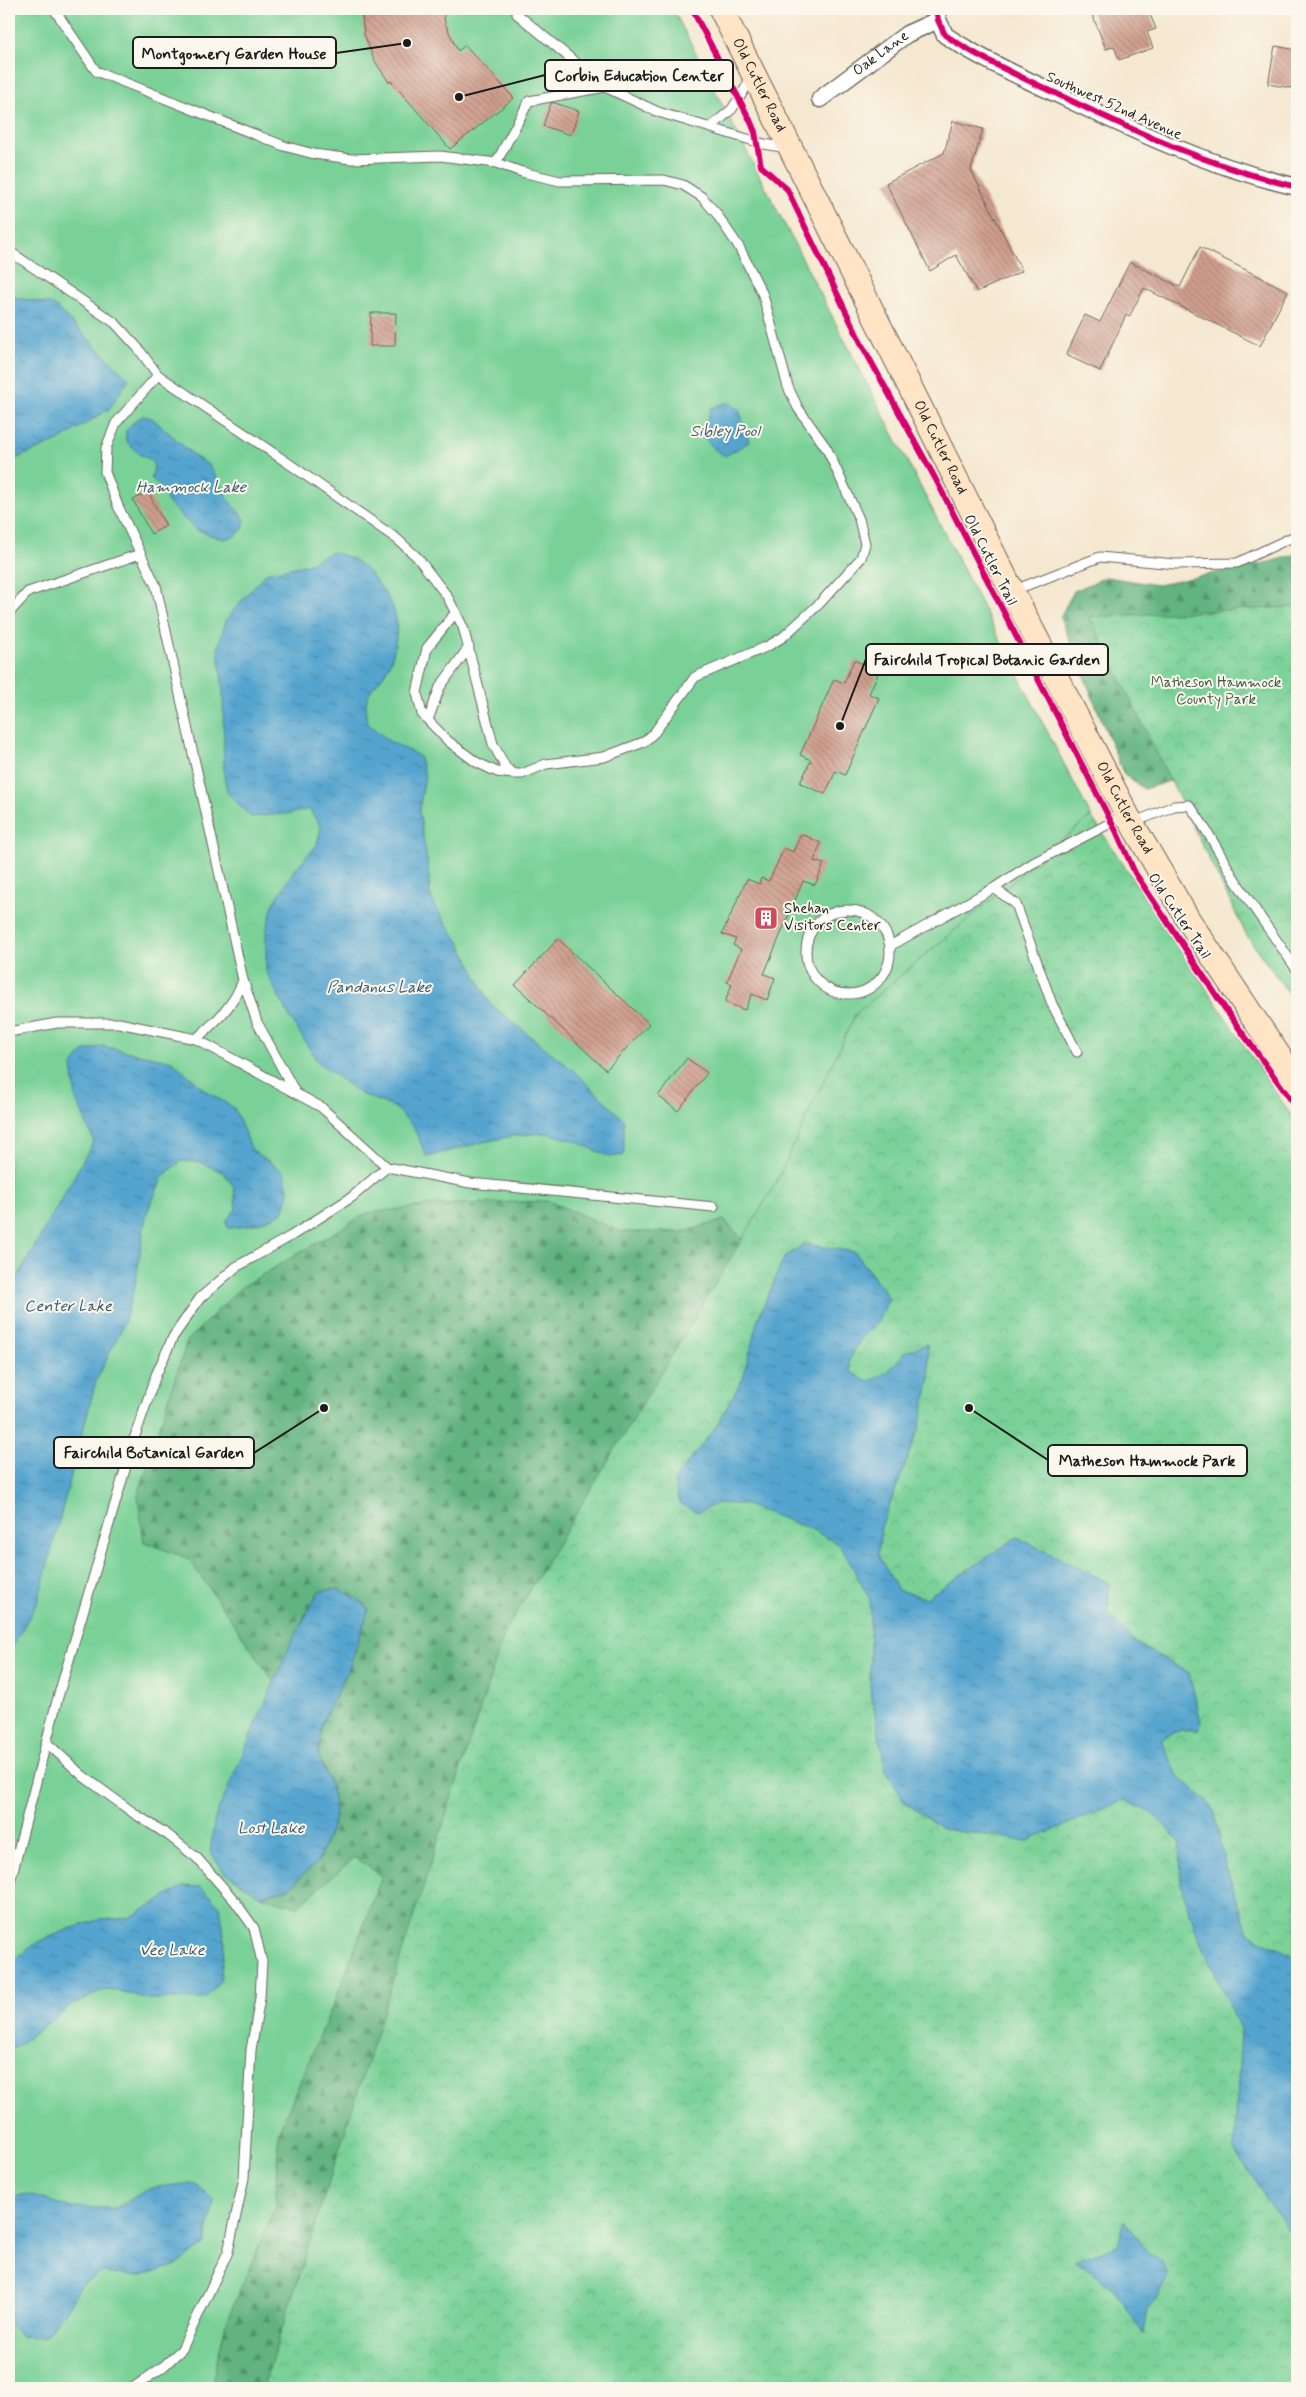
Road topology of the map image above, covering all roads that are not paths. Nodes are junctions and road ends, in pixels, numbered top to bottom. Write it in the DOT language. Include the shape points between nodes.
graph roads {
  1 [pos="54,9"];
  2 [pos="516,9"];
  3 [pos="721,9"];
  4 [pos="937,14"];
  5 [pos="754,75"];
  6 [pos="605,87"];
  7 [pos="820,99"];
  8 [pos="711,127"];
  9 [pos="792,149"];
  10 [pos="496,163"];
  11 [pos="1297,186"];
  12 [pos="9,251"];
  13 [pos="158,375"];
  14 [pos="1297,535"];
  15 [pos="140,554"];
  16 [pos="1012,591"];
  17 [pos="456,612"];
  18 [pos="9,613"];
  19 [pos="469,647"];
  20 [pos="428,720"];
  21 [pos="515,774"];
  22 [pos="1129,819"];
  23 [pos="994,888"];
  24 [pos="890,946"];
  25 [pos="1297,970"];
  26 [pos="243,980"];
  27 [pos="9,1032"];
  28 [pos="196,1039"];
  29 [pos="1077,1052"];
  30 [pos="1296,1076"];
  31 [pos="295,1092"];
  32 [pos="387,1167"];
  33 [pos="714,1207"];
  34 [pos="47,1743"];
  35 [pos="9,1886"];
  36 [pos="133,2388"];
  1 -- 10 [label="lane" via="96,71 284,146 314,154 351,158 440,156"];
  2 -- 6 [label="lane" via="517,14"];
  3 -- 5 [label="main road, Old Cutler Road"];
  4 -- 7 [label="street, Oak Lane"];
  4 -- 11 [label="street, Southwest 52nd Avenue" via="945,35 953,40 1138,133 1234,169"];
  5 -- 8 [label="lane" via="732,110"];
  5 -- 9 [label="main road, Old Cutler Road"];
  6 -- 8 [label="lane" via="658,112"];
  6 -- 10 [label="lane" via="529,101"];
  8 -- 9 [label="lane" via="764,144"];
  9 -- 16 [label="main road, Old Cutler Road"];
  10 -- 21 [label="lane" via="560,182 670,181 689,188 708,202 754,276 788,387 798,408 827,449 858,519 865,544 856,564 792,630 768,646 695,677 644,742 604,757 546,764"];
  12 -- 13 [label="lane" via="115,323"];
  13 -- 15 [label="lane" via="116,422 104,454 107,482"];
  13 -- 17 [label="lane" via="404,545 429,570"];
  14 -- 16 [label="lane" via="1237,562 1175,564 1100,557"];
  15 -- 18 [label="lane" via="28,592"];
  15 -- 26 [label="lane" via="156,586"];
  16 -- 22 [label="main road, Old Cutler Road"];
  17 -- 19 [label="lane"];
  17 -- 20 [label="lane" via="427,648 421,670 417,693 422,714"];
  19 -- 20 [label="lane" via="440,688"];
  19 -- 21 [label="lane" via="493,744 506,768"];
  20 -- 21 [label="lane" via="448,741 476,762 497,772"];
  22 -- 23 [label="lane" via="1033,863"];
  22 -- 25 [label="lane" via="1174,806 1189,806 1206,828 1255,912"];
  22 -- 30 [label="main road, Old Cutler Road" via="1189,921"];
  23 -- 24 [label="lane"];
  23 -- 29 [label="lane" via="1016,904 1052,1004"];
  24 -- 24 [label="lane" via="877,921 860,911 841,910 824,916 812,929 806,946 807,964 816,980 826,989 852,994 876,983 885,972"];
  26 -- 28 [label="lane" via="224,1014"];
  26 -- 31 [label="lane" via="257,1022"];
  27 -- 28 [label="lane" via="57,1023 119,1023"];
  28 -- 31 [label="lane"];
  31 -- 32 [label="lane" via="320,1107"];
  32 -- 33 [label="lane" via="470,1183"];
  32 -- 34 [label="lane" via="352,1197 236,1267 200,1298 179,1326 156,1374 138,1428"];
  34 -- 35 [label="lane"];
  34 -- 36 [label="lane" via="82,1776 197,1858 254,1928 262,1962 251,2050 244,2178 228,2252 182,2349"];
}
